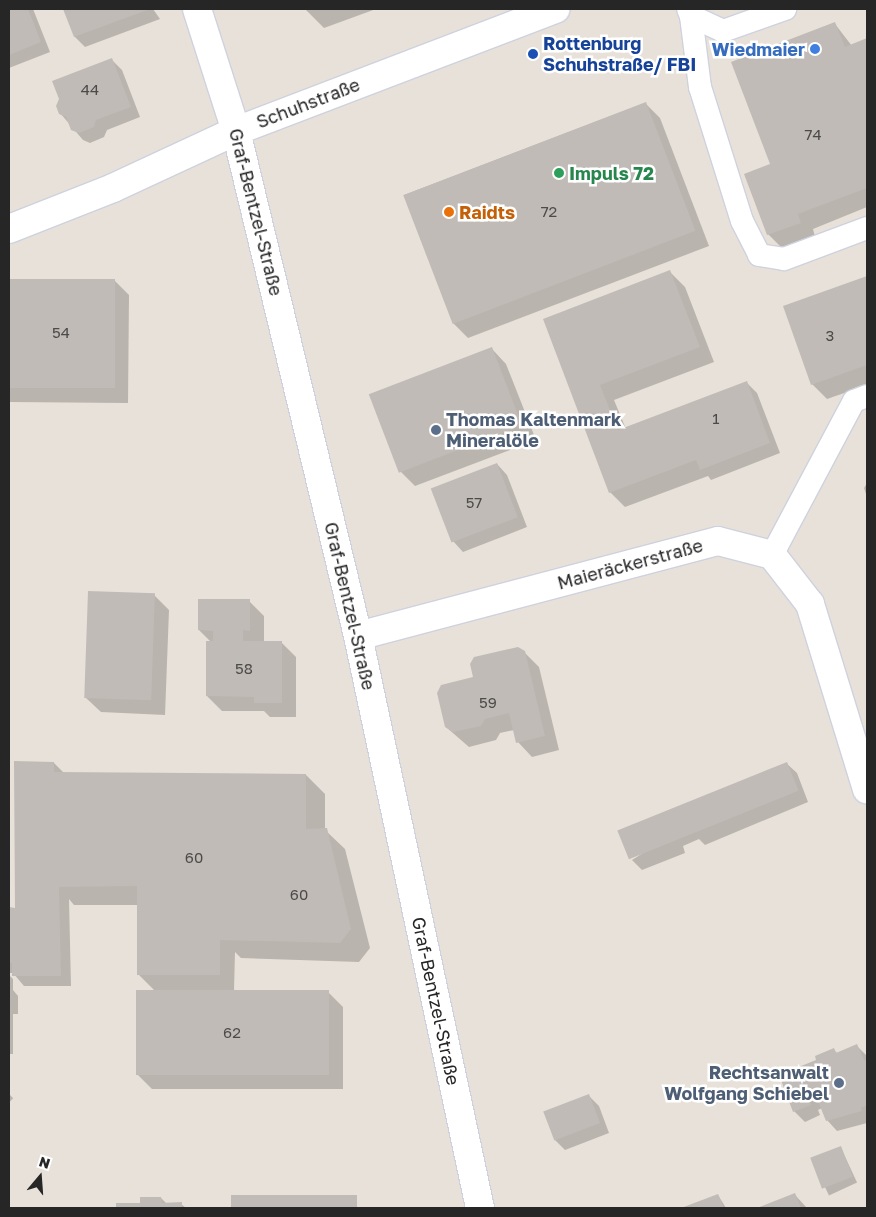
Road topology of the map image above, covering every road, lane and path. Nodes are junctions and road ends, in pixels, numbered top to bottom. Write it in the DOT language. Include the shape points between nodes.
graph roads {
  1 [pos="197,9"];
  2 [pos="555,9"];
  3 [pos="785,9"];
  4 [pos="689,12"];
  5 [pos="236,130"];
  6 [pos="9,228"];
  7 [pos="867,228"];
  8 [pos="867,396"];
  9 [pos="772,555"];
  10 [pos="358,636"];
  11 [pos="867,789"];
  12 [pos="480,1208"];
  1 -- 5 [label="street, Graf-Bentzel-Straße"];
  2 -- 5 [label="street, Schuhstraße"];
  3 -- 4 [label="lane" via="723,31"];
  4 -- 7 [label="lane" via="700,87 742,221 759,255 784,259"];
  5 -- 6 [label="street, Schuhstraße" via="113,188"];
  5 -- 10 [label="street, Graf-Bentzel-Straße"];
  8 -- 9 [label="lane" via="854,401"];
  9 -- 10 [label="street, Maieräckerstraße" via="718,541"];
  9 -- 11 [label="street" via="810,604"];
  10 -- 12 [label="street, Graf-Bentzel-Straße"];
}
